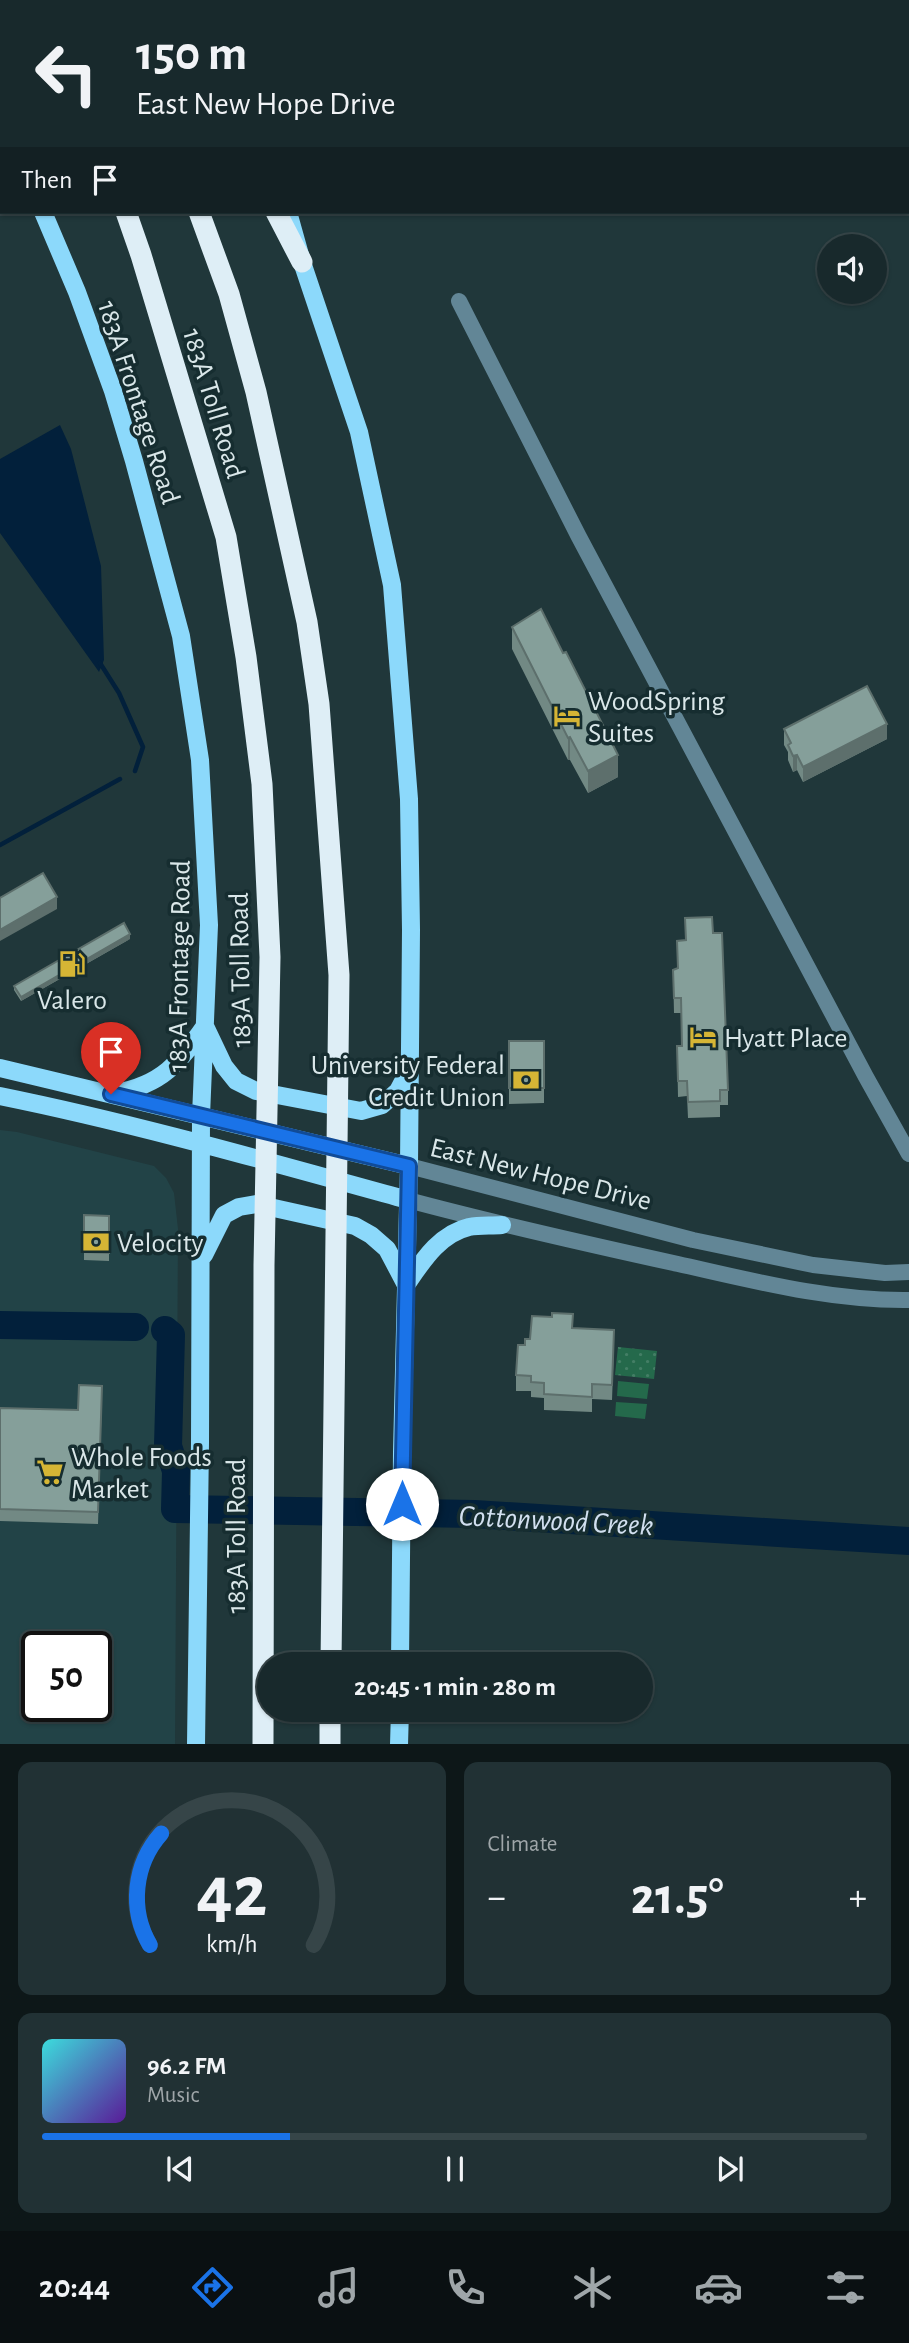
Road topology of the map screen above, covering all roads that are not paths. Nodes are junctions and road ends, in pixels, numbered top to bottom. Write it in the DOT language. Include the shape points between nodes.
graph roads {
  1 [pos="44,214"];
  2 [pos="127,214"];
  3 [pos="200,214"];
  4 [pos="277,214"];
  5 [pos="289,214"];
  6 [pos="302,262"];
  7 [pos="459,301"];
  8 [pos="205,1026"];
  9 [pos="0,1068"];
  10 [pos="410,1069"];
  11 [pos="111,1094"];
  12 [pos="0,1096"];
  13 [pos="201,1116"];
  14 [pos="202,1143"];
  15 [pos="909,1154"];
  16 [pos="409,1166"];
  17 [pos="408,1200"];
  18 [pos="502,1225"];
  19 [pos="201,1261"];
  20 [pos="909,1272"];
  21 [pos="406,1286"];
  22 [pos="909,1300"];
  23 [pos="331,1652"];
  24 [pos="400,1652"];
  25 [pos="330,1722"];
  26 [pos="400,1722"];
  27 [pos="263,1741"];
  28 [pos="330,1743"];
  29 [pos="196,1744"];
  30 [pos="399,1744"];
  1 -- 8 [label="main road, 183A Frontage Road" via="113,391 181,636 200,760 209,925"];
  2 -- 27 [label="highway, 183A Toll Road" via="226,537 262,784 270,957"];
  3 -- 23 [label="highway, 183A Toll Road" via="229,293 256,392 307,622 319,704 339,975"];
  4 -- 6 [label="highway"];
  5 -- 6 [label="main road"];
  6 -- 10 [label="main road" via="359,432 392,584 409,799"];
  7 -- 15 [label="street" via="579,537"];
  8 -- 10 [label="main road" via="230,1074 256,1091 361,1111 382,1105 398,1091"];
  8 -- 11 [label="main road" via="185,1055 161,1077"];
  8 -- 13 [label="main road, 183A Frontage Road"];
  9 -- 11 [label="main road, East New Hope Drive"];
  10 -- 16 [label="main road"];
  11 -- 13 [label="main road, East New Hope Drive"];
  12 -- 14 [label="main road, East New Hope Drive"];
  13 -- 14 [label="main road, 183A Frontage Road"];
  13 -- 16 [label="main road, East New Hope Drive"];
  14 -- 17 [label="main road, East New Hope Drive"];
  14 -- 19 [label="main road, 183A Frontage Road"];
  16 -- 17 [label="main road"];
  16 -- 20 [label="street, East New Hope Drive" via="693,1240 813,1265"];
  17 -- 18 [label="street, East New Hope Drive"];
  17 -- 21 [label="main road"];
  18 -- 21 [label="main road" via="467,1228 438,1244"];
  18 -- 22 [label="street, East New Hope Drive" via="771,1285"];
  19 -- 21 [label="main road" via="225,1216 256,1204 355,1226 387,1249"];
  19 -- 29 [label="main road, 183A Frontage Road"];
  21 -- 24 [label="main road"];
  25 -- 28 [label="highway"];
  26 -- 30 [label="main road"];
}
